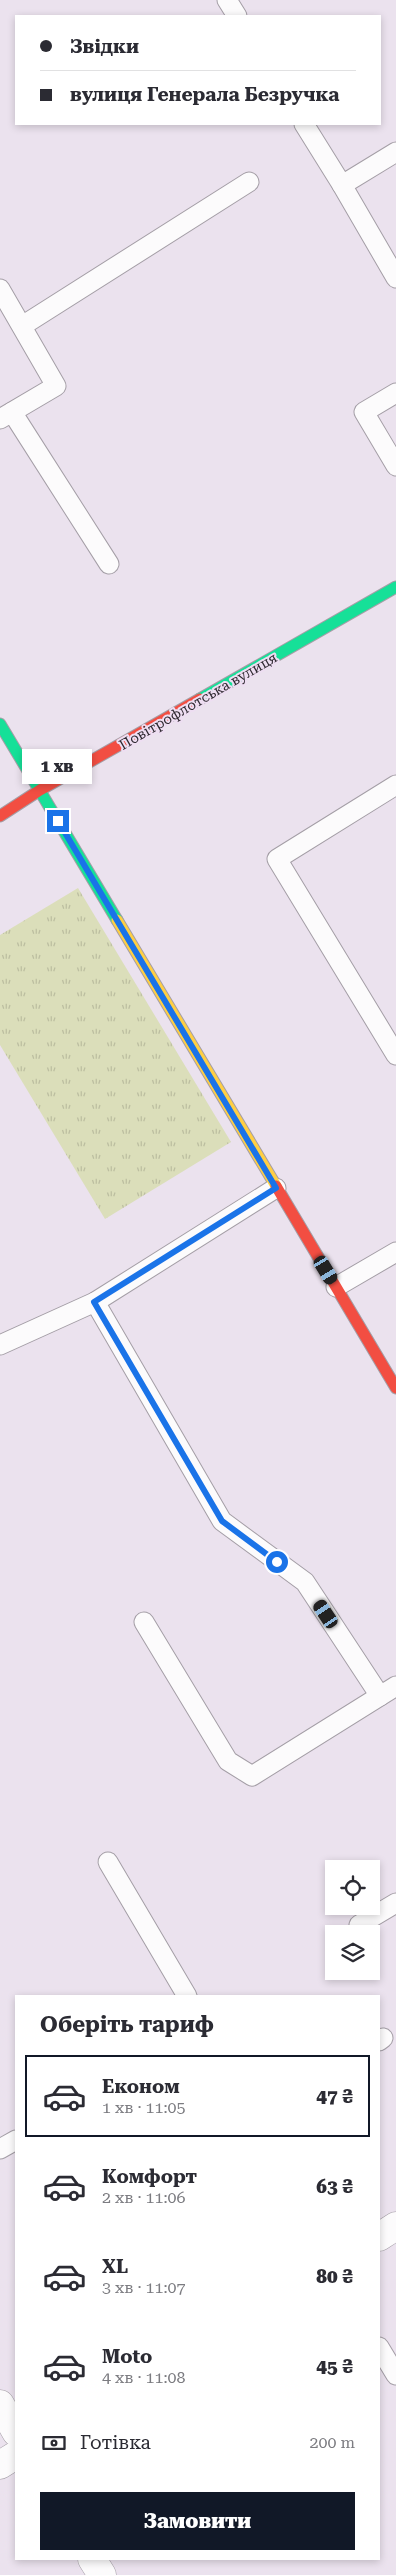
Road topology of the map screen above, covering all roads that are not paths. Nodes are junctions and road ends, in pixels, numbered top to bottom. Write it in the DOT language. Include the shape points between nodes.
graph roads {
  1 [pos="227,0"];
  2 [pos="236,15"];
  3 [pos="305,125"];
  4 [pos="396,152"];
  5 [pos="249,182"];
  6 [pos="342,185"];
  7 [pos="396,278"];
  8 [pos="0,289"];
  9 [pos="22,326"];
  10 [pos="396,393"];
  11 [pos="6,416"];
  12 [pos="396,466"];
  13 [pos="109,564"];
  14 [pos="396,587"];
  15 [pos="0,724"];
  16 [pos="396,785"];
  17 [pos="40,790"];
  18 [pos="0,816"];
  19 [pos="396,1055"];
  20 [pos="276,1188"];
  21 [pos="396,1252"];
  22 [pos="336,1287"];
  23 [pos="94,1302"];
  24 [pos="0,1345"];
  25 [pos="396,1388"];
  26 [pos="144,1622"];
  27 [pos="396,1686"];
  28 [pos="380,1696"];
  29 [pos="108,1862"];
  30 [pos="396,1903"];
  31 [pos="359,1925"];
  32 [pos="186,1995"];
  33 [pos="15,2141"];
  34 [pos="0,2150"];
  35 [pos="396,2226"];
  36 [pos="380,2236"];
  37 [pos="380,2350"];
  38 [pos="396,2376"];
  39 [pos="0,2404"];
  40 [pos="15,2430"];
  41 [pos="15,2456"];
  42 [pos="0,2464"];
  43 [pos="93,2560"];
  44 [pos="102,2575"];
  1 -- 2 [label="lane"];
  3 -- 6 [label="lane"];
  4 -- 6 [label="lane"];
  5 -- 9 [label="lane"];
  6 -- 7 [label="lane"];
  8 -- 9 [label="lane"];
  9 -- 11 [label="lane" via="56,386"];
  10 -- 12 [label="lane" via="364,412"];
  11 -- 13 [label="lane"];
  14 -- 17 [label="street, Повітрофлотська вулиця"];
  15 -- 17 [label="street"];
  16 -- 19 [label="lane" via="277,859"];
  17 -- 18 [label="street, Повітрофлотська вулиця"];
  17 -- 20 [label="street"];
  20 -- 22 [label="street"];
  20 -- 23 [label="lane"];
  21 -- 22 [label="lane"];
  22 -- 25 [label="street"];
  23 -- 24 [label="lane"];
  23 -- 28 [label="lane" via="222,1521 305,1582"];
  26 -- 28 [label="lane" via="228,1761 252,1776"];
  27 -- 28 [label="lane"];
  29 -- 32 [label="lane"];
  30 -- 31 [label="lane"];
  33 -- 34 [label="lane"];
  35 -- 36 [label="street"];
  37 -- 38 [label="lane"];
  39 -- 40 [label="street"];
  41 -- 42 [label="street"];
  43 -- 44 [label="street"];
}
